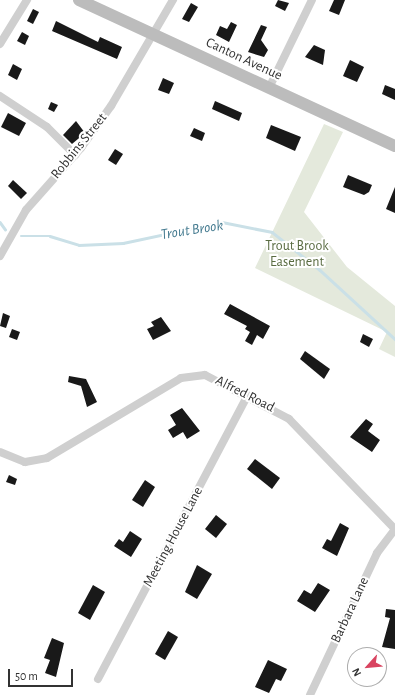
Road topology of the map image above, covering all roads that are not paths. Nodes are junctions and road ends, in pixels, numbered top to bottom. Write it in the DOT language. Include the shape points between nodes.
graph roads {
  1 [pos="27,0"];
  2 [pos="79,0"];
  3 [pos="174,0"];
  4 [pos="312,0"];
  5 [pos="155,33"];
  6 [pos="0,44"];
  7 [pos="269,88"];
  8 [pos="0,96"];
  9 [pos="395,146"];
  10 [pos="75,155"];
  11 [pos="0,256"];
  12 [pos="248,395"];
  13 [pos="0,452"];
  14 [pos="395,529"];
  15 [pos="98,679"];
  16 [pos="310,695"];
  1 -- 6 [label="street"];
  2 -- 5 [label="main road, Canton Avenue"];
  3 -- 5 [label="street, Robbins Street"];
  4 -- 7 [label="street"];
  5 -- 7 [label="main road, Canton Avenue"];
  5 -- 10 [label="street, Robbins Street" via="111,106"];
  7 -- 9 [label="main road, Canton Avenue"];
  8 -- 10 [label="street" via="47,127"];
  10 -- 11 [label="street, Robbins Street" via="26,210"];
  12 -- 13 [label="street, Alfred Road" via="212,377 190,375 47,458 25,462"];
  12 -- 14 [label="street, Alfred Road" via="297,426"];
  12 -- 15 [label="street, Meeting House Lane"];
  14 -- 16 [label="street, Barbara Lane" via="377,553"];
}
